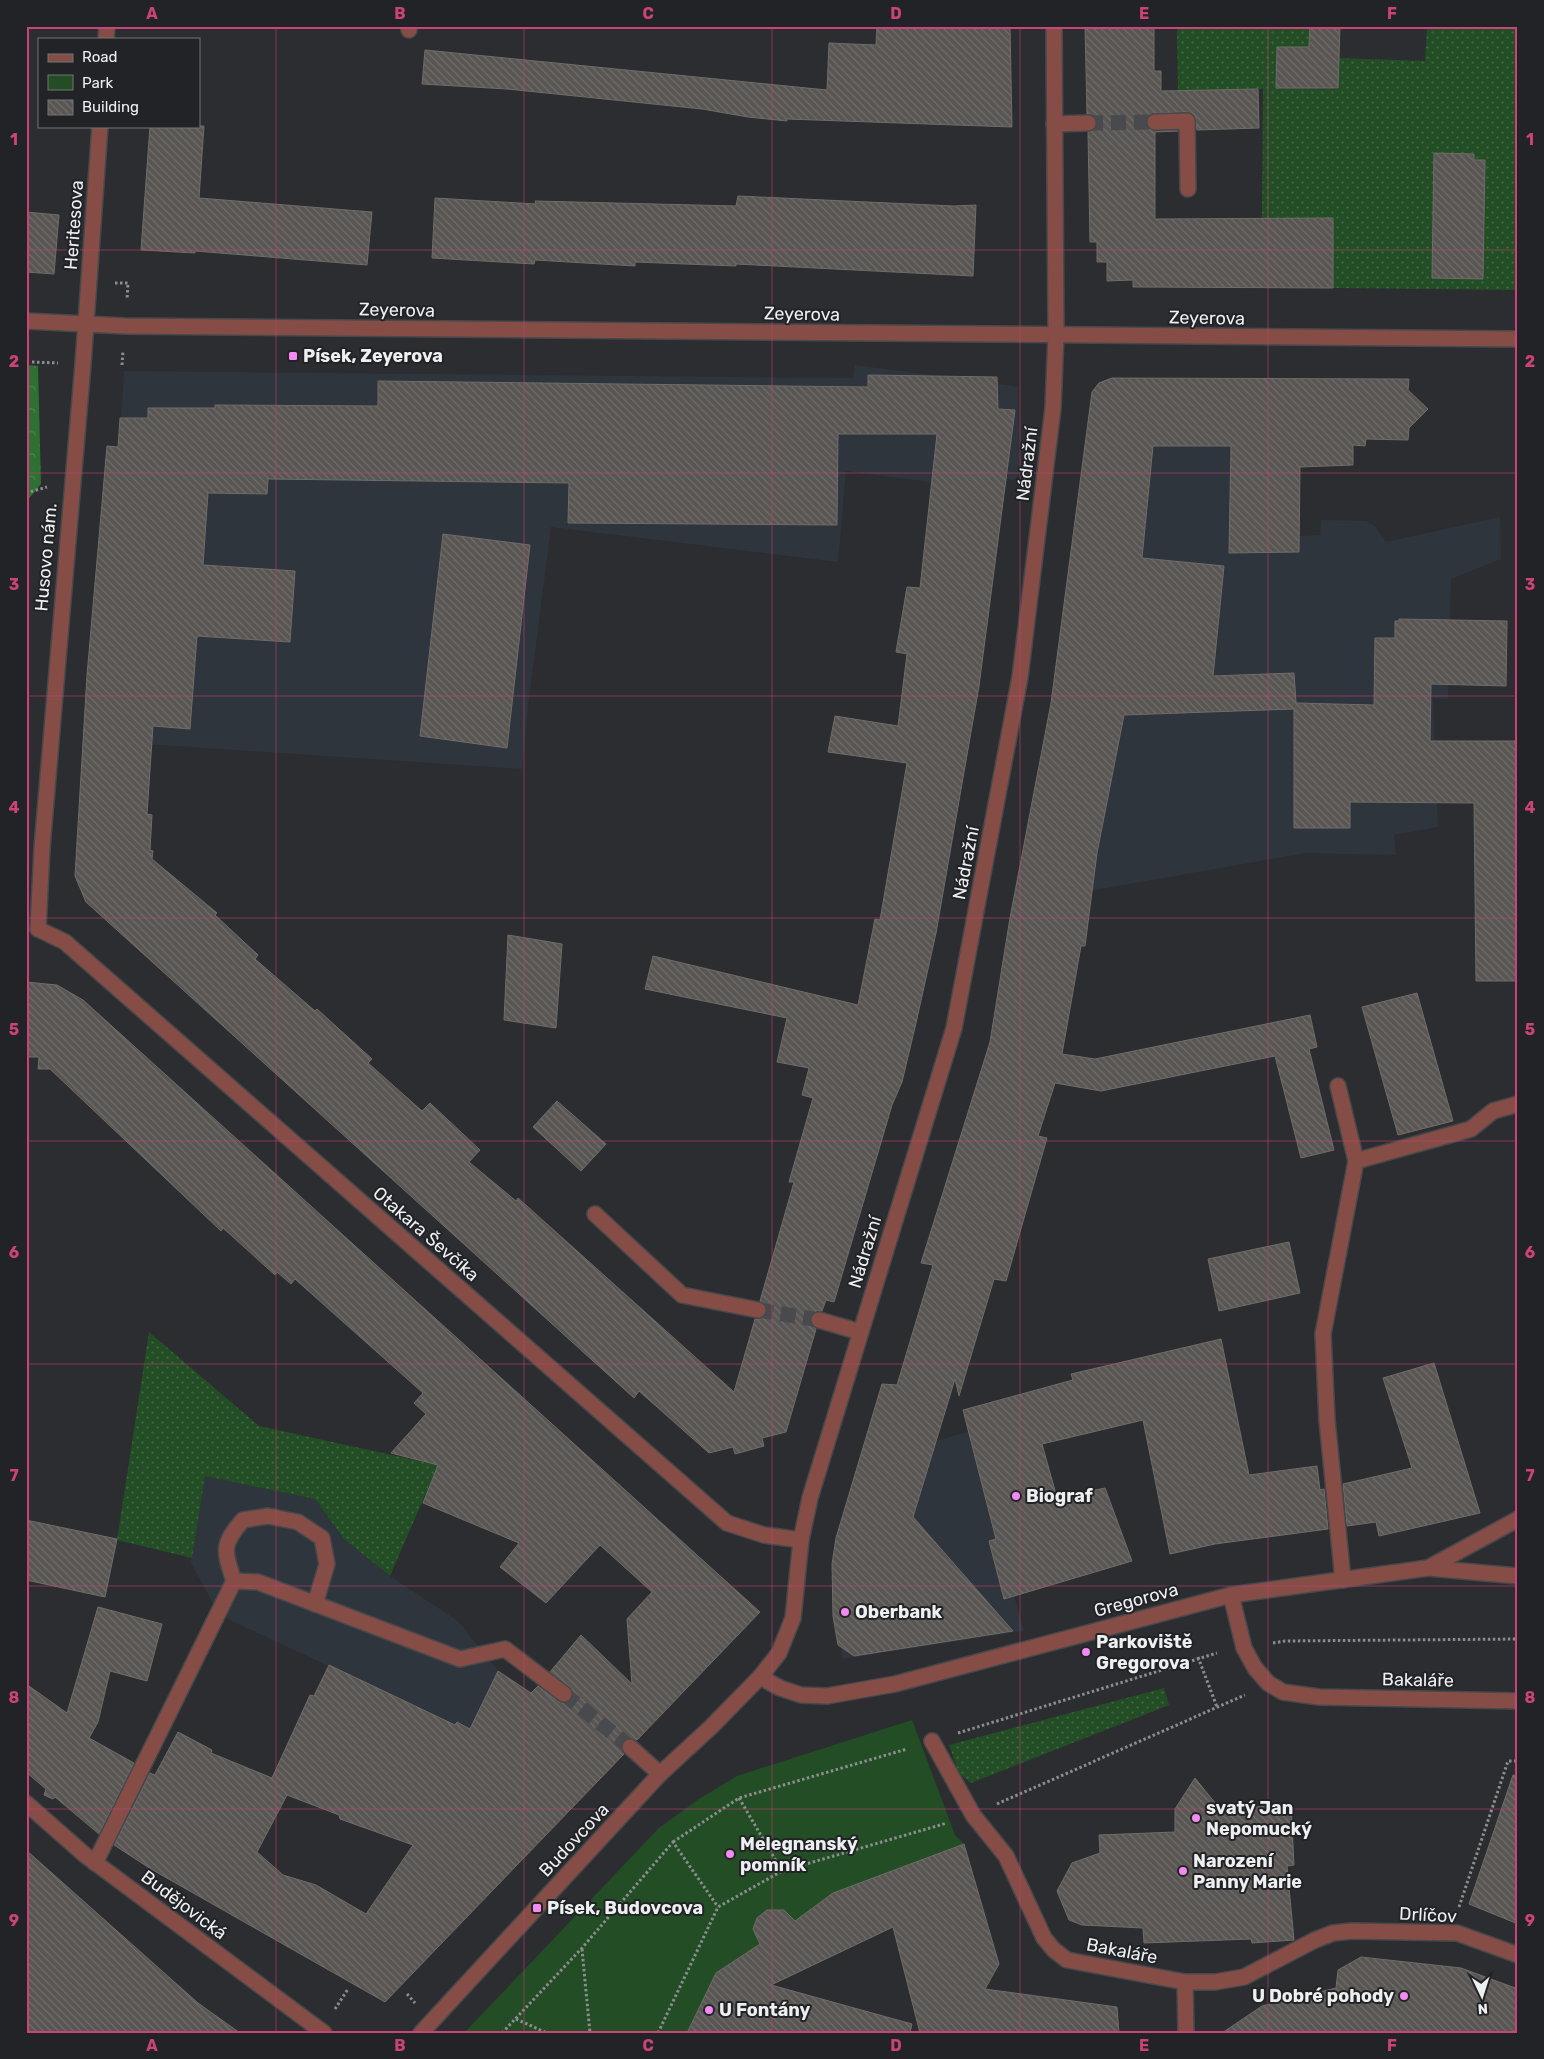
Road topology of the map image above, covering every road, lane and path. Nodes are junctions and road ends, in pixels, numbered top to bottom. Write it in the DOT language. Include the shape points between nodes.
graph roads {
  1 [pos="1054,26"];
  2 [pos="1155,122"];
  3 [pos="1088,123"];
  4 [pos="1054,124"];
  5 [pos="100,128"];
  6 [pos="1188,189"];
  7 [pos="26,321"];
  8 [pos="86,326"];
  9 [pos="1056,334"];
  10 [pos="1518,339"];
  11 [pos="32,931"];
  12 [pos="1338,1086"];
  13 [pos="1518,1104"];
  14 [pos="1356,1161"];
  15 [pos="595,1214"];
  16 [pos="758,1310"];
  17 [pos="819,1320"];
  18 [pos="860,1332"];
  19 [pos="1518,1519"];
  20 [pos="801,1540"];
  21 [pos="1428,1568"];
  22 [pos="1518,1576"];
  23 [pos="1343,1580"];
  24 [pos="234,1581"];
  25 [pos="1231,1595"];
  26 [pos="315,1604"];
  27 [pos="1518,1639"];
  28 [pos="1244,1648"];
  29 [pos="1198,1657"];
  30 [pos="760,1677"];
  31 [pos="1268,1683"];
  32 [pos="564,1694"];
  33 [pos="1518,1701"];
  34 [pos="1217,1707"];
  35 [pos="932,1741"];
  36 [pos="630,1747"];
  37 [pos="1518,1761"];
  38 [pos="660,1774"];
  39 [pos="740,1798"];
  40 [pos="26,1803"];
  41 [pos="973,1815"];
  42 [pos="673,1842"];
  43 [pos="95,1862"];
  44 [pos="782,1871"];
  45 [pos="718,1907"];
  46 [pos="1333,1933"];
  47 [pos="1457,1933"];
  48 [pos="582,1948"];
  49 [pos="1518,1955"];
  50 [pos="1185,1982"];
  51 [pos="516,2019"];
  52 [pos="324,2033"];
  53 [pos="421,2033"];
  54 [pos="502,2033"];
  55 [pos="547,2033"];
  56 [pos="590,2033"];
  57 [pos="658,2033"];
  58 [pos="1186,2033"];
  1 -- 4 [label="street, Nádražní"];
  2 -- 6 [label="street" via="1187,121"];
  3 -- 4 [label="street"];
  4 -- 9 [label="street, Nádražní"];
  5 -- 8 [label="street, Heritesova"];
  7 -- 8 [label="street"];
  8 -- 9 [label="street, Zeyerova"];
  8 -- 11 [label="street, Husovo nám."];
  9 -- 10 [label="street, Zeyerova"];
  9 -- 18 [label="street, Nádražní" via="1053,408 1020,677 954,1028"];
  11 -- 20 [label="street, Otakara Ševčíka" via="65,942 726,1523 764,1535"];
  12 -- 14 [label="street"];
  13 -- 14 [label="street" via="1493,1111 1470,1129"];
  14 -- 23 [label="street" via="1323,1334 1327,1420"];
  15 -- 16 [label="street" via="682,1295"];
  17 -- 18 [label="street"];
  18 -- 20 [label="street, Nádražní" via="810,1498"];
  19 -- 21 [label="street, Gregorova"];
  20 -- 30 [label="street, Nádražní" via="793,1618 780,1653"];
  21 -- 22 [label="street"];
  21 -- 23 [label="street, Gregorova"];
  23 -- 25 [label="street, Gregorova"];
  24 -- 26 [label="street" via="258,1582"];
  24 -- 26 [label="street" via="225,1554 230,1534 242,1520 268,1516 298,1522 322,1538 327,1564"];
  24 -- 43 [label="street"];
  25 -- 28 [label="street, Bakaláře"];
  25 -- 30 [label="street, Gregorova" via="895,1684 827,1696 801,1695"];
  26 -- 32 [label="street" via="460,1659 505,1650"];
  27 -- 28 [label="path" via="1285,1641"];
  28 -- 29 [label="path"];
  28 -- 31 [label="street, Bakaláře"];
  29 -- 34 [label="path"];
  29 -- 35 [label="path"];
  30 -- 38 [label="street, Budovcova"];
  31 -- 33 [label="street, Bakaláře" via="1283,1692 1301,1695"];
  31 -- 34 [label="path"];
  34 -- 41 [label="path"];
  35 -- 39 [label="path"];
  35 -- 41 [label="street, Bakaláře"];
  36 -- 38 [label="street"];
  37 -- 47 [label="path" via="1508,1761 1460,1901"];
  38 -- 53 [label="street, Budovcova"];
  39 -- 42 [label="path"];
  39 -- 44 [label="path"];
  40 -- 43 [label="street, Budějovická"];
  41 -- 44 [label="path"];
  41 -- 50 [label="street, Bakaláře" via="1006,1856 1044,1938 1054,1950 1067,1960"];
  42 -- 45 [label="path"];
  42 -- 48 [label="path"];
  43 -- 52 [label="street, Budějovická"];
  44 -- 45 [label="path"];
  45 -- 57 [label="path"];
  46 -- 47 [label="street, Drlíčov" via="1352,1930"];
  46 -- 50 [label="street, Bakaláře" via="1244,1977 1215,1982"];
  47 -- 49 [label="street, Drlíčov"];
  48 -- 51 [label="path"];
  48 -- 56 [label="path"];
  50 -- 58 [label="street"];
  51 -- 54 [label="path"];
  51 -- 55 [label="path"];
}
